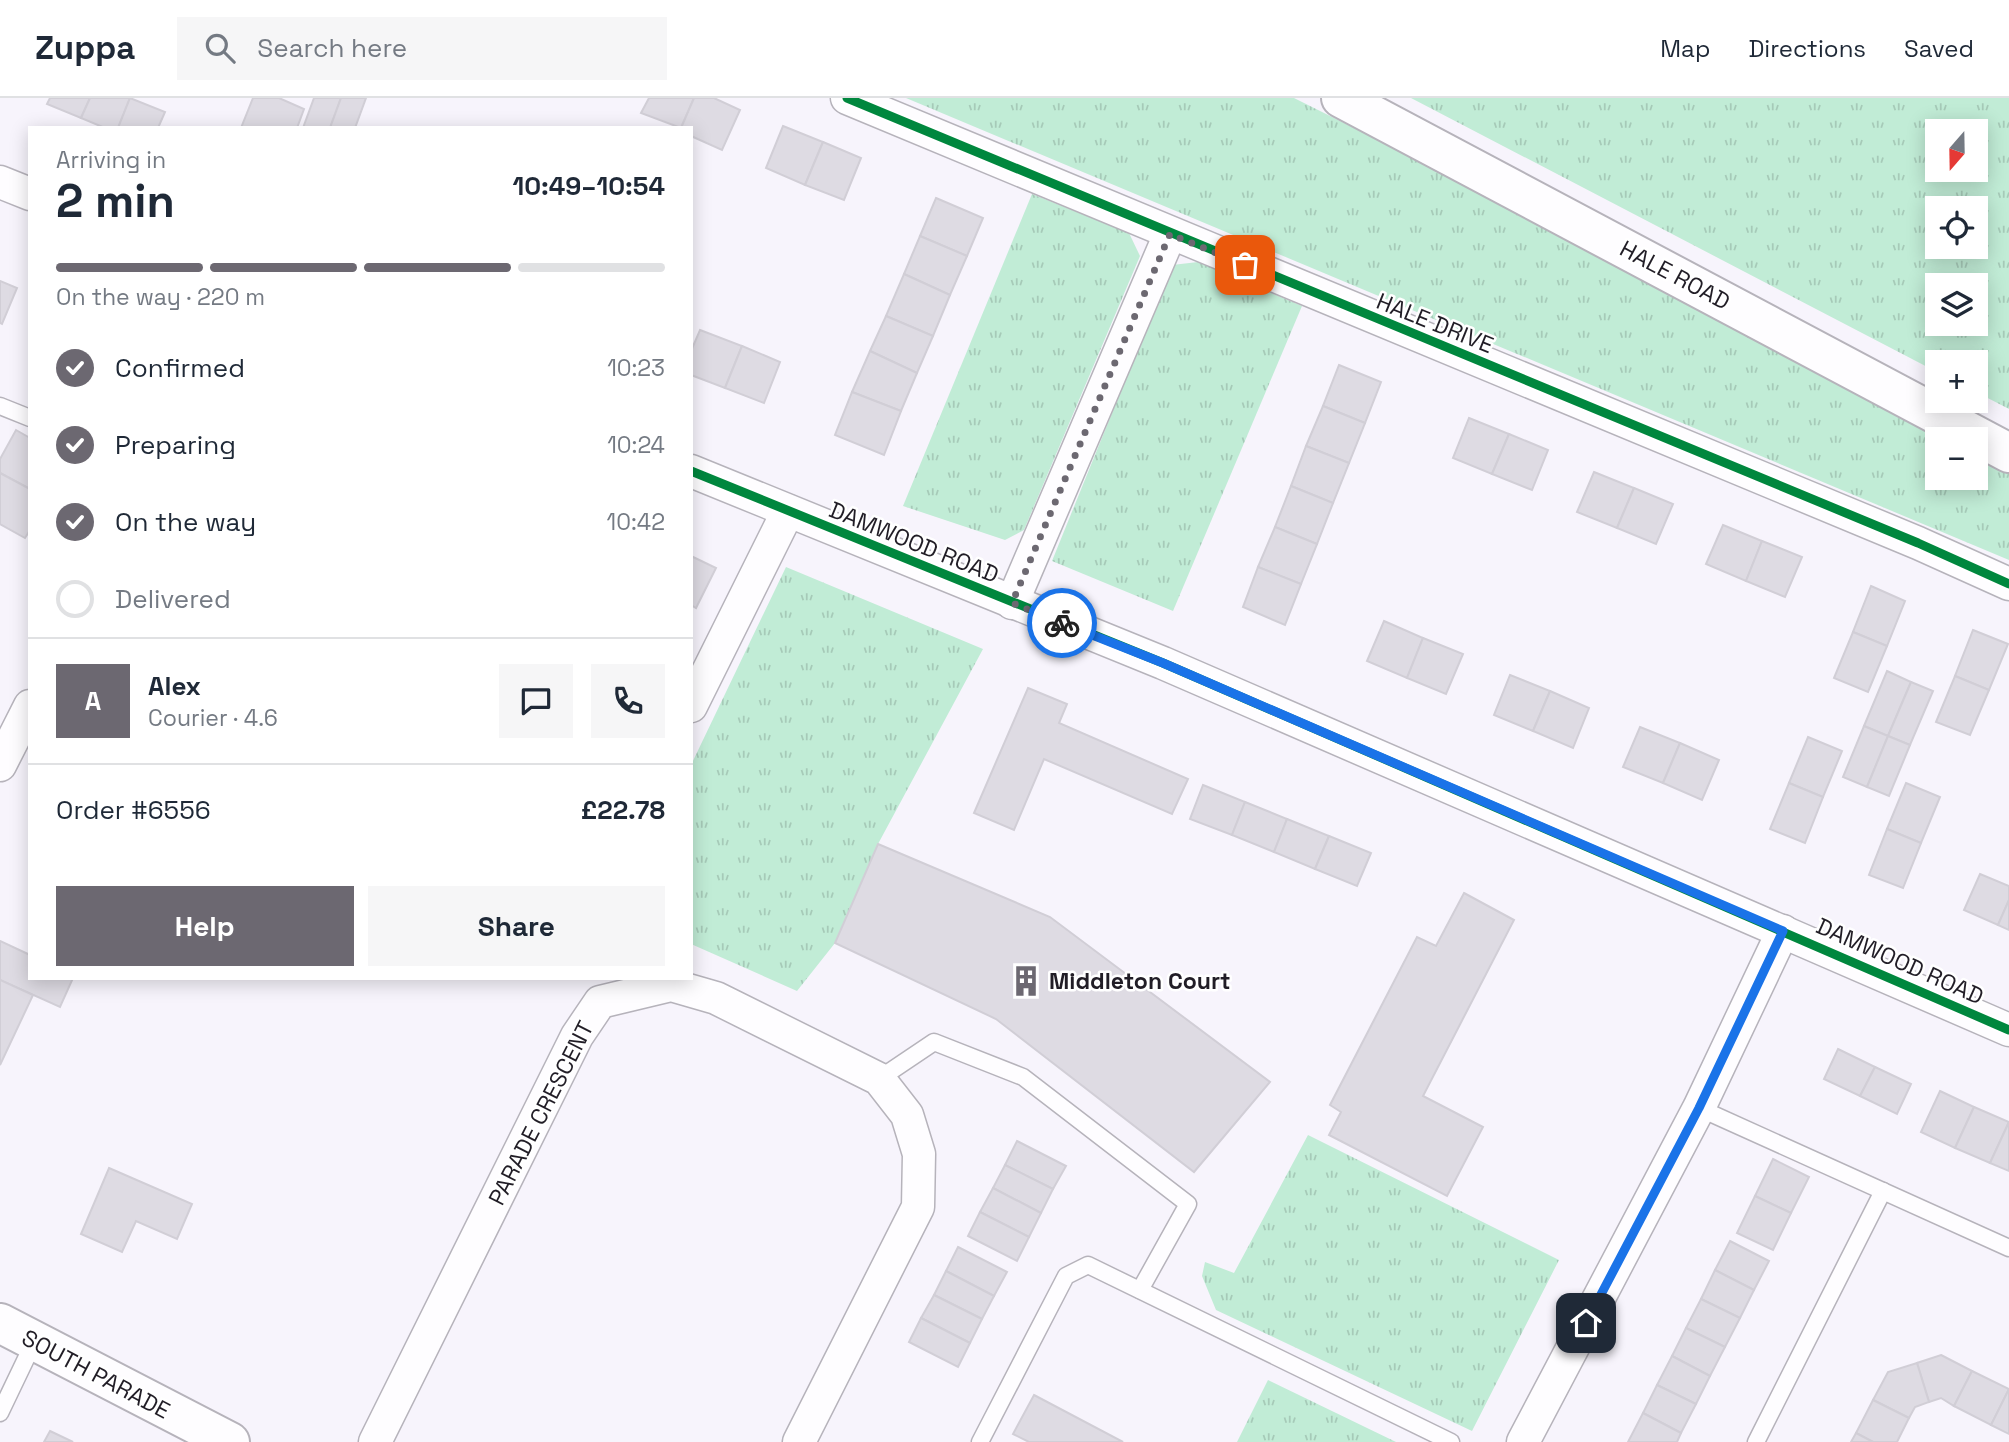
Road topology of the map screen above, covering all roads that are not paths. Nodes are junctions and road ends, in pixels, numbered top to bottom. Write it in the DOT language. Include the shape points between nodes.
graph roads {
  1 [pos="847,98"];
  2 [pos="1341,98"];
  3 [pos="0,182"];
  4 [pos="28,193"];
  5 [pos="1170,234"];
  6 [pos="0,406"];
  7 [pos="28,417"];
  8 [pos="2009,453"];
  9 [pos="693,472"];
  10 [pos="788,511"];
  11 [pos="2009,584"];
  12 [pos="1012,603"];
  13 [pos="693,702"];
  14 [pos="27,719"];
  15 [pos="0,765"];
  16 [pos="1783,931"];
  17 [pos="594,990"];
  18 [pos="2009,1030"];
  19 [pos="879,1079"];
  20 [pos="1699,1108"];
  21 [pos="1883,1191"];
  22 [pos="2009,1248"];
  23 [pos="1140,1290"];
  24 [pos="0,1323"];
  25 [pos="34,1342"];
  26 [pos="0,1413"];
  27 [pos="230,1442"];
  28 [pos="375,1442"];
  29 [pos="799,1442"];
  30 [pos="980,1442"];
  31 [pos="1451,1442"];
  32 [pos="1523,1442"];
  33 [pos="1756,1442"];
  1 -- 5 [label="street, HALE DRIVE"];
  2 -- 8 [label="street, HALE ROAD"];
  3 -- 4 [label="street"];
  5 -- 11 [label="street, HALE DRIVE"];
  5 -- 12 [label="street"];
  6 -- 7 [label="lane"];
  9 -- 10 [label="street, DAMWOOD ROAD"];
  10 -- 12 [label="street, DAMWOOD ROAD"];
  10 -- 13 [label="street"];
  12 -- 16 [label="street, DAMWOOD ROAD" via="1163,663"];
  14 -- 15 [label="street"];
  16 -- 18 [label="street, DAMWOOD ROAD"];
  16 -- 20 [label="street"];
  17 -- 19 [label="street, PARADE CRESCENT" via="671,985 716,998"];
  17 -- 28 [label="street, PARADE CRESCENT" via="577,1036"];
  19 -- 23 [label="lane" via="934,1042 1023,1077 1188,1204"];
  19 -- 29 [label="street, PARADE CRESCENT" via="907,1115 919,1154 918,1207"];
  20 -- 21 [label="lane"];
  20 -- 32 [label="street"];
  21 -- 22 [label="lane"];
  21 -- 33 [label="lane"];
  23 -- 30 [label="lane" via="1088,1265 1066,1276"];
  23 -- 31 [label="lane"];
  24 -- 25 [label="street, SOUTH PARADE"];
  25 -- 26 [label="lane"];
  25 -- 27 [label="street, SOUTH PARADE"];
}
